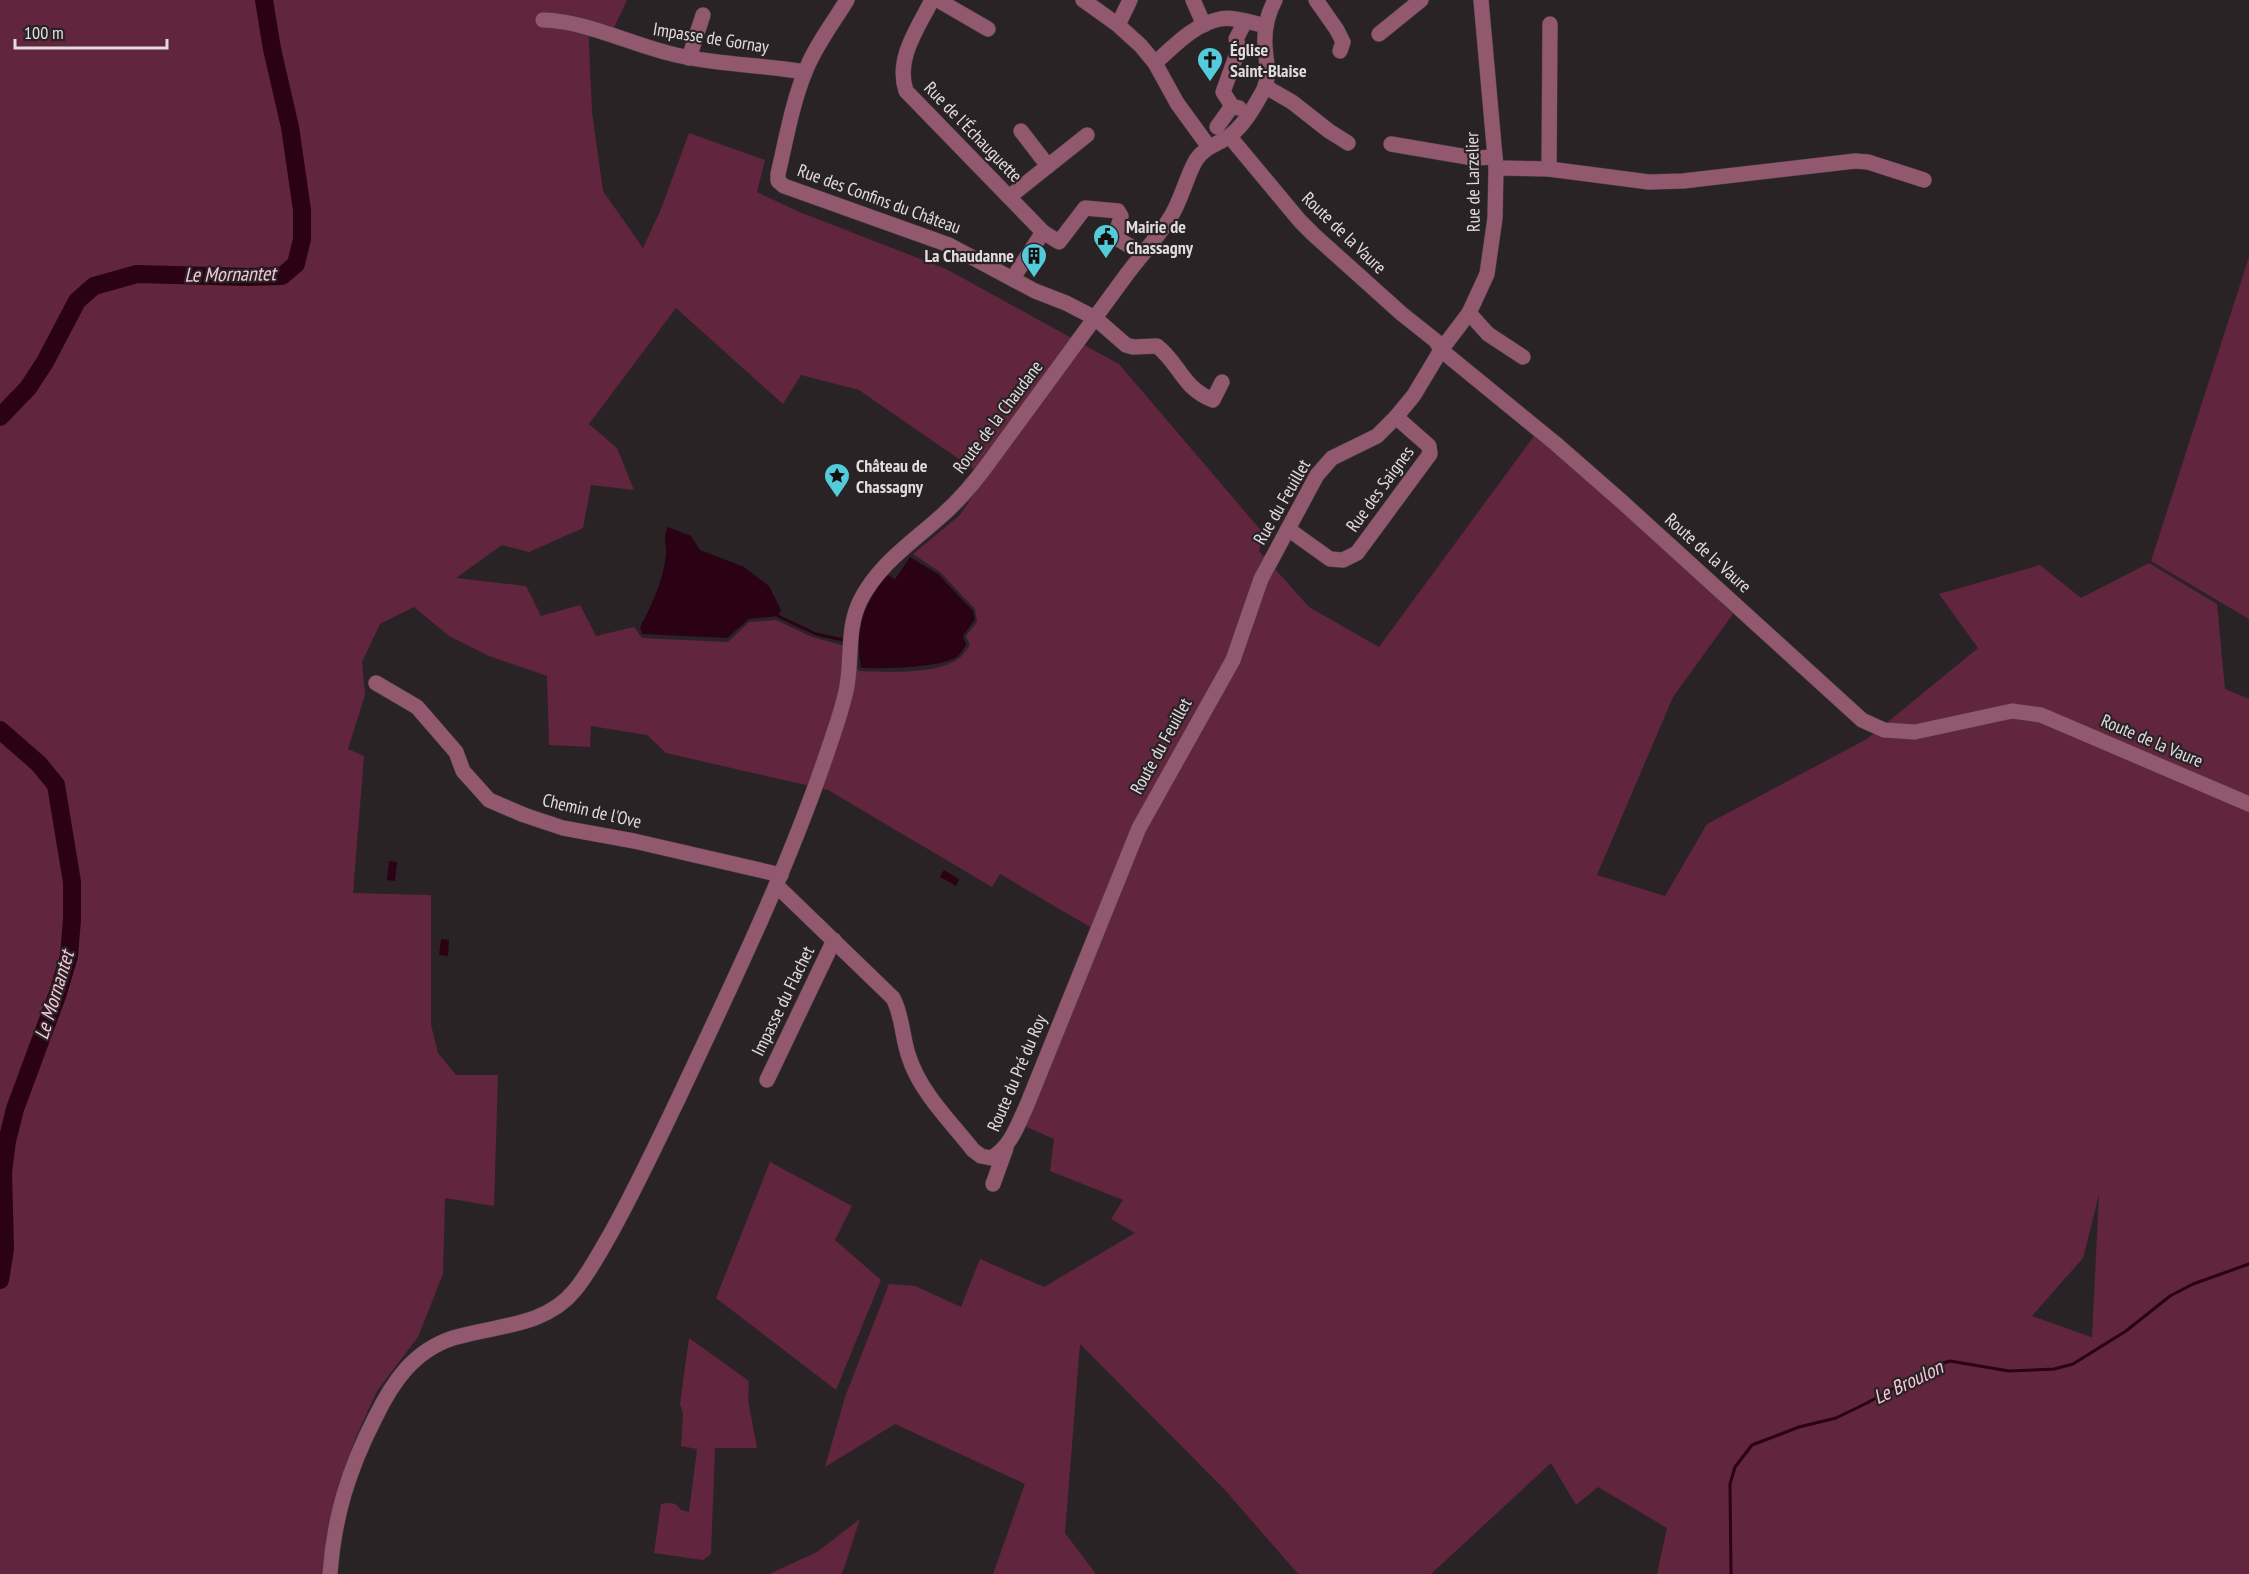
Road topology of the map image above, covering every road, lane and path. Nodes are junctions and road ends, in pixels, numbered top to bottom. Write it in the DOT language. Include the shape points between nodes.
graph roads {
  1 [pos="847,0"];
  2 [pos="932,0"];
  3 [pos="938,0"];
  4 [pos="1083,0"];
  5 [pos="1130,0"];
  6 [pos="1193,0"];
  7 [pos="1275,0"];
  8 [pos="1316,0"];
  9 [pos="1421,0"];
  10 [pos="1482,0"];
  11 [pos="702,15"];
  12 [pos="543,20"];
  13 [pos="1245,22"];
  14 [pos="1118,24"];
  15 [pos="1550,24"];
  16 [pos="1204,25"];
  17 [pos="1266,26"];
  18 [pos="988,29"];
  19 [pos="1379,34"];
  20 [pos="1340,51"];
  21 [pos="689,58"];
  22 [pos="1155,63"];
  23 [pos="805,72"];
  24 [pos="1266,87"];
  25 [pos="1232,106"];
  26 [pos="1251,111"];
  27 [pos="1217,127"];
  28 [pos="1021,131"];
  29 [pos="1087,135"];
  30 [pos="1230,137"];
  31 [pos="1348,143"];
  32 [pos="1391,144"];
  33 [pos="1209,147"];
  34 [pos="1495,163"];
  35 [pos="1048,166"];
  36 [pos="1549,169"];
  37 [pos="1924,180"];
  38 [pos="1009,197"];
  39 [pos="1043,232"];
  40 [pos="1143,254"];
  41 [pos="1013,278"];
  42 [pos="1469,313"];
  43 [pos="1095,318"];
  44 [pos="1442,350"];
  45 [pos="1522,357"];
  46 [pos="1222,382"];
  47 [pos="1396,417"];
  48 [pos="1287,529"];
  49 [pos="1261,579"];
  50 [pos="376,683"];
  51 [pos="2249,804"];
  52 [pos="779,880"];
  53 [pos="1095,933"];
  54 [pos="834,940"];
  55 [pos="766,1080"];
  56 [pos="1006,1148"];
  57 [pos="981,1156"];
  58 [pos="330,1574"];
  1 -- 23 [label="street"];
  2 -- 38 [label="street, Rue de l'Échauguette" via="902,64 906,91"];
  3 -- 18 [label="street"];
  4 -- 14 [label="street"];
  5 -- 14 [label="street"];
  6 -- 16 [label="street"];
  7 -- 17 [label="street, Route de la Chaudane"];
  8 -- 20 [label="street" via="1343,42"];
  9 -- 19 [label="street"];
  10 -- 34 [label="street, Rue de Larzelier"];
  11 -- 21 [label="street"];
  12 -- 21 [label="street, Impasse de Gornay" via="569,22"];
  13 -- 16 [label="street" via="1221,18"];
  13 -- 17 [label="street"];
  13 -- 25 [label="street" via="1236,39 1239,48 1222,92"];
  14 -- 22 [label="street"];
  15 -- 36 [label="street"];
  16 -- 22 [label="street"];
  17 -- 24 [label="street, Route de la Chaudane"];
  21 -- 23 [label="street, Impasse de Gornay"];
  22 -- 33 [label="street" via="1177,103"];
  23 -- 41 [label="street, Rue des Confins du Château" via="790,118 778,181 949,245"];
  24 -- 26 [label="street, Route de la Chaudane"];
  24 -- 31 [label="street"];
  25 -- 26 [label="street"];
  25 -- 27 [label="street"];
  26 -- 30 [label="street, Route de la Chaudane"];
  28 -- 35 [label="street"];
  29 -- 35 [label="street"];
  30 -- 33 [label="street, Route de la Chaudane"];
  30 -- 44 [label="street, Route de la Vaure" via="1300,222"];
  32 -- 34 [label="street"];
  33 -- 40 [label="street, Route de la Chaudane" via="1197,158 1172,216"];
  34 -- 36 [label="street"];
  34 -- 42 [label="street, Rue de Larzelier" via="1492,255"];
  35 -- 38 [label="street"];
  36 -- 37 [label="street" via="1649,182 1855,161"];
  38 -- 39 [label="street, Rue de l'Échauguette"];
  39 -- 40 [label="street" via="1059,242 1085,208 1118,211 1121,216 1116,236"];
  39 -- 41 [label="street"];
  40 -- 43 [label="street, Route de la Chaudane"];
  41 -- 43 [label="street, Rue des Confins du Château"];
  42 -- 44 [label="street, Rue de Larzelier"];
  42 -- 45 [label="street" via="1488,334"];
  43 -- 46 [label="street, Rue des Confins du Château" via="1126,345 1157,346 1198,394 1213,400"];
  43 -- 52 [label="street, Route de la Chaudane" via="960,499 897,554 862,597 851,630 841,711"];
  44 -- 47 [label="street, Rue du Feuillet"];
  44 -- 51 [label="street, Route de la Vaure" via="1620,500 1842,704 1871,726 1915,732 2012,711 2041,715"];
  47 -- 48 [label="street, Rue du Feuillet" via="1377,436 1324,465"];
  47 -- 48 [label="street, Rue des Saignes" via="1429,446 1431,454 1357,553 1343,560 1330,559"];
  48 -- 49 [label="street, Rue du Feuillet"];
  49 -- 53 [label="street, Route du Feuillet" via="1233,660 1139,828"];
  50 -- 52 [label="street, Chemin de l'Ove" via="417,707 456,752 463,771 489,800 563,828 634,841"];
  52 -- 54 [label="street, Route du Pré du Roy"];
  52 -- 58 [label="street, Route de la Chaudane" via="655,1148 592,1265 576,1289 550,1312 433,1346 400,1374 374,1419 345,1486"];
  53 -- 56 [label="street, Route du Pré du Roy"];
  54 -- 55 [label="street, Impasse du Flachet"];
  54 -- 57 [label="street, Route du Pré du Roy" via="893,998 914,1071"];
  56 -- 57 [label="street, Route du Pré du Roy" via="991,1158"];
  56 -- 57 [label="street" via="993,1184"];
}
